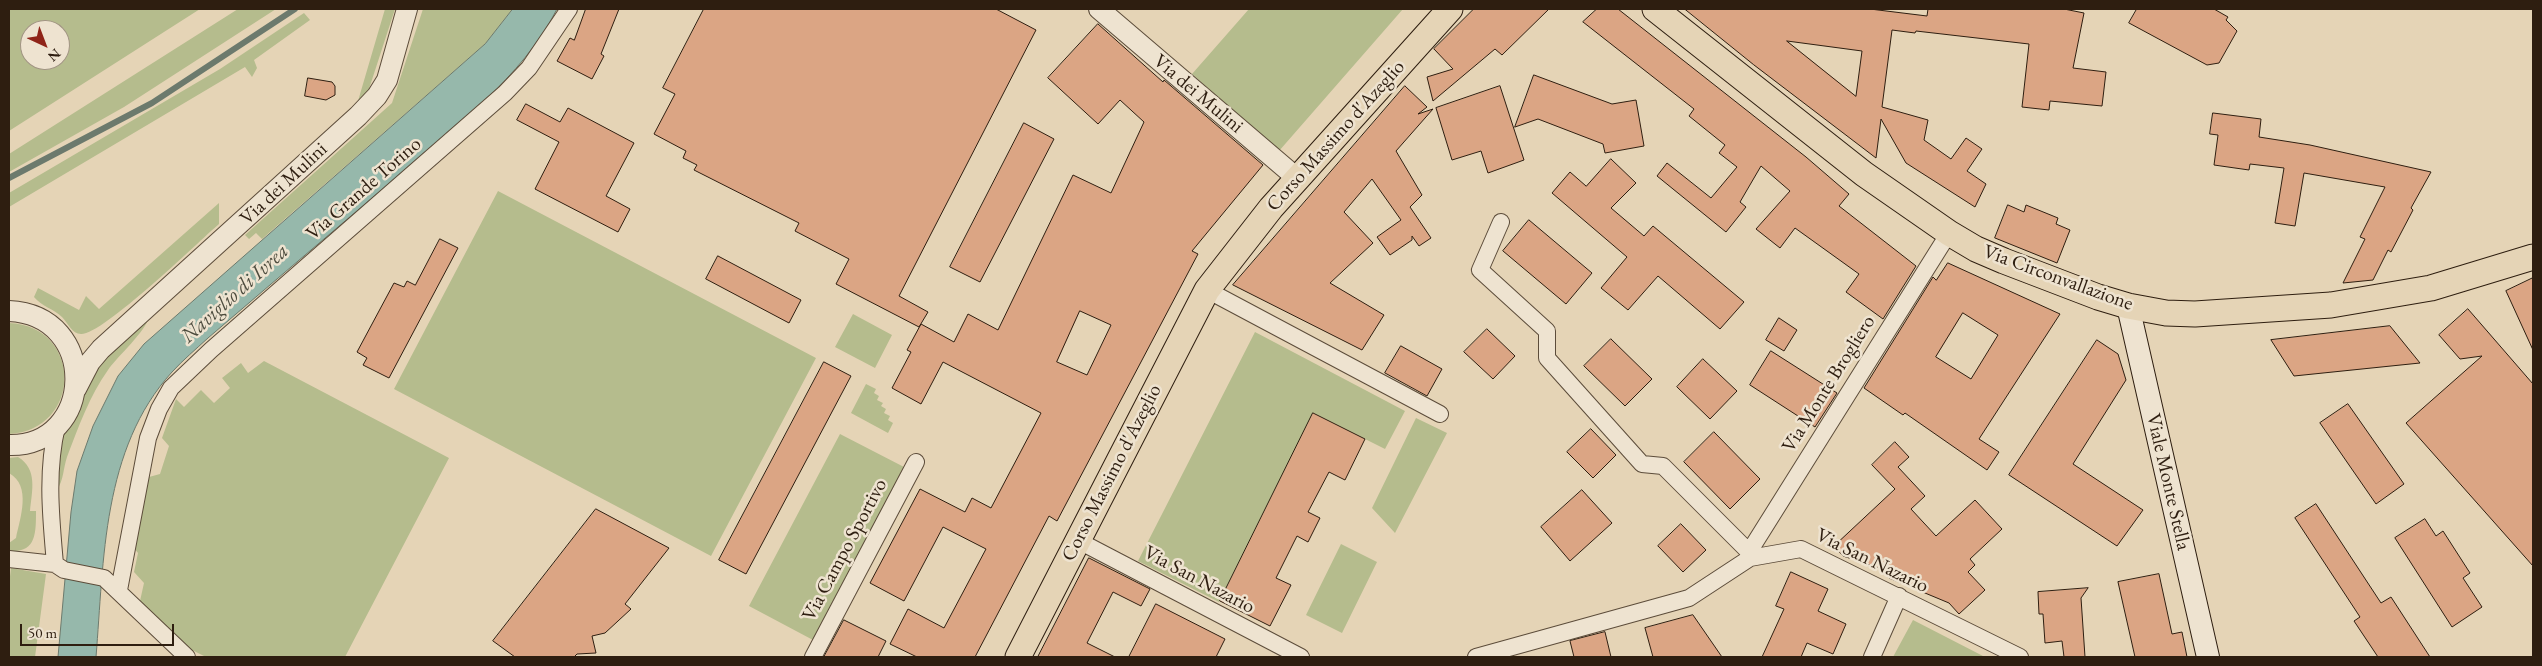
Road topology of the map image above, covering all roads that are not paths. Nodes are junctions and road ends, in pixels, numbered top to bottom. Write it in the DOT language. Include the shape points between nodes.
graph roads {
  1 [pos="407,9"];
  2 [pos="569,9"];
  3 [pos="1099,9"];
  4 [pos="1450,9"];
  5 [pos="1655,9"];
  6 [pos="1298,179"];
  7 [pos="1501,222"];
  8 [pos="1949,233"];
  9 [pos="2533,257"];
  10 [pos="1207,290"];
  11 [pos="2128,306"];
  12 [pos="9,311"];
  13 [pos="120,332"];
  14 [pos="65,341"];
  15 [pos="76,389"];
  16 [pos="1440,414"];
  17 [pos="57,426"];
  18 [pos="28,443"];
  19 [pos="9,446"];
  20 [pos="916,462"];
  21 [pos="50,473"];
  22 [pos="1078,540"];
  23 [pos="1750,555"];
  24 [pos="9,559"];
  25 [pos="60,567"];
  26 [pos="119,590"];
  27 [pos="1899,596"];
  28 [pos="187,657"];
  29 [pos="813,657"];
  30 [pos="1018,657"];
  31 [pos="1301,657"];
  32 [pos="1476,657"];
  33 [pos="1872,657"];
  34 [pos="2020,657"];
  35 [pos="2208,657"];
  1 -- 13 [label="street, Via dei Mulini" via="387,80 377,96"];
  2 -- 26 [label="street, Via Grande Torino" via="529,68 505,93 171,388 148,438"];
  3 -- 6 [label="street, Via dei Mulini"];
  4 -- 6 [label="main road, Corso Massimo d'Azeglio"];
  5 -- 8 [label="main road, Via Circonvallazione" via="1849,163"];
  6 -- 10 [label="main road, Corso Massimo d'Azeglio"];
  7 -- 23 [label="street" via="1480,270 1547,330 1547,358 1642,464 1663,466"];
  8 -- 11 [label="main road, Via Circonvallazione" via="2004,261"];
  8 -- 23 [label="street, Via Monte Brogliero"];
  9 -- 11 [label="main road, Via Circonvallazione" via="2431,288 2332,304 2195,314 2166,314"];
  10 -- 16 [label="street"];
  10 -- 22 [label="main road, Corso Massimo d'Azeglio"];
  11 -- 35 [label="main road, Viale Monte Stella"];
  12 -- 14 [label="street" via="44,321"];
  13 -- 14 [label="street, Via dei Mulini" via="94,344"];
  13 -- 15 [label="street, Via dei Mulini" via="90,362"];
  14 -- 15 [label="street" via="73,356"];
  15 -- 17 [label="street, Via dei Mulini" via="69,409"];
  17 -- 18 [label="street"];
  17 -- 21 [label="street"];
  18 -- 19 [label="street"];
  18 -- 21 [label="street" via="41,453"];
  20 -- 29 [label="street, Via Campo Sportivo"];
  21 -- 25 [label="street"];
  22 -- 30 [label="main road, Corso Massimo d'Azeglio"];
  22 -- 31 [label="street, Via San Nazario"];
  23 -- 27 [label="street, Via San Nazario" via="1805,550"];
  23 -- 32 [label="street, Via San Nazario" via="1689,598"];
  24 -- 25 [label="street"];
  25 -- 26 [label="street" via="104,578"];
  26 -- 28 [label="street"];
  27 -- 33 [label="street"];
  27 -- 34 [label="street, Via San Nazario"];
}
